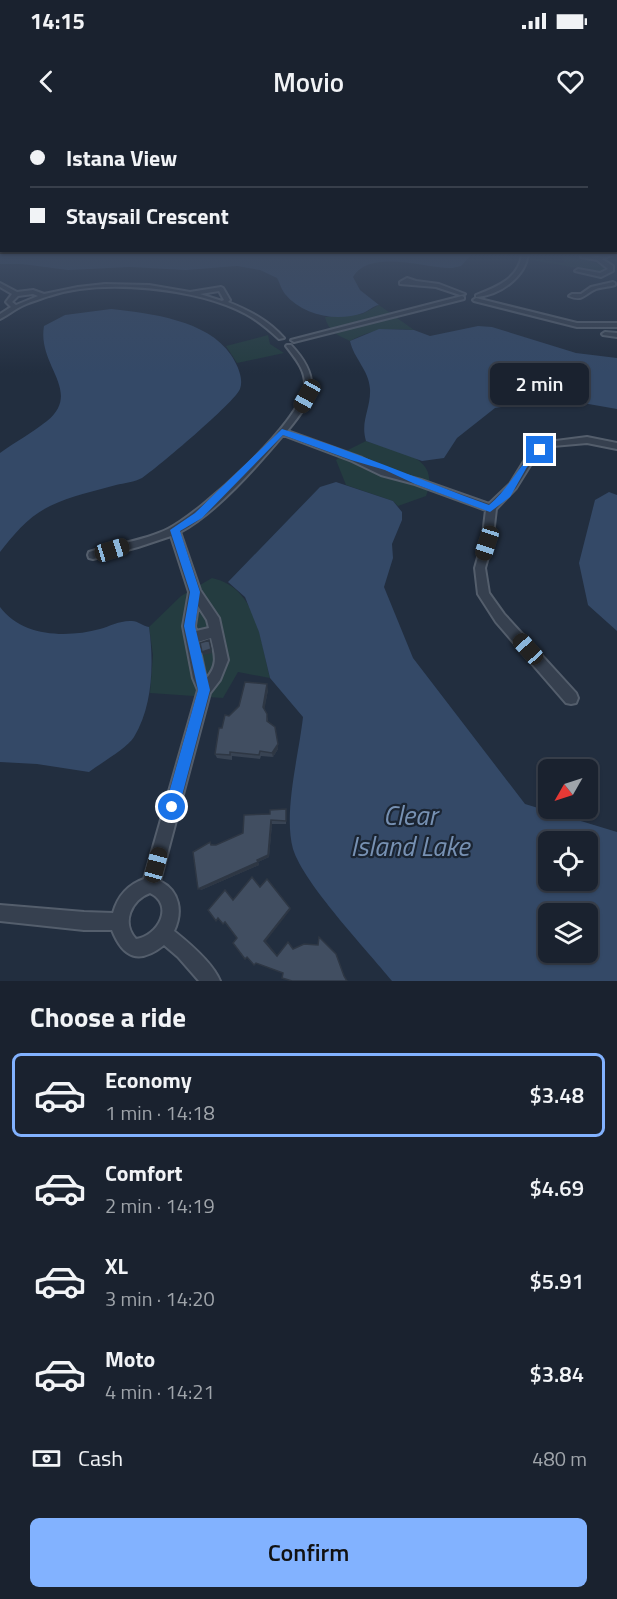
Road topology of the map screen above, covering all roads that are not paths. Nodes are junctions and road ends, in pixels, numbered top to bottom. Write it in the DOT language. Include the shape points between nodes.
graph roads {
  1 [pos="23,293"];
  2 [pos="37,293"];
  3 [pos="61,293"];
  4 [pos="182,293"];
  5 [pos="194,293"];
  6 [pos="223,293"];
  7 [pos="456,293"];
  8 [pos="471,293"];
  9 [pos="486,293"];
  10 [pos="586,293"];
  11 [pos="16,294"];
  12 [pos="189,294"];
  13 [pos="45,296"];
  14 [pos="462,296"];
  15 [pos="572,296"];
  16 [pos="582,296"];
  17 [pos="477,298"];
  18 [pos="591,302"];
  19 [pos="224,303"];
  20 [pos="15,307"];
  21 [pos="0,317"];
  22 [pos="608,326"];
  23 [pos="617,326"];
  24 [pos="605,334"];
  25 [pos="617,335"];
  26 [pos="291,343"];
  27 [pos="282,432"];
  28 [pos="617,446"];
  29 [pos="490,508"];
  30 [pos="174,530"];
  31 [pos="93,555"];
  32 [pos="195,592"];
  33 [pos="216,630"];
  34 [pos="192,638"];
  35 [pos="204,690"];
  36 [pos="571,698"];
  37 [pos="151,885"];
  38 [pos="0,913"];
  39 [pos="119,922"];
  40 [pos="164,934"];
  41 [pos="211,981"];
  1 -- 11 [label="street"];
  2 -- 13 [label="street"];
  3 -- 13 [label="street"];
  4 -- 12 [label="street"];
  5 -- 12 [label="street"];
  6 -- 19 [label="street" via="227,300"];
  7 -- 14 [label="street"];
  8 -- 14 [label="street"];
  8 -- 17 [label="street"];
  9 -- 17 [label="street"];
  10 -- 16 [label="street"];
  11 -- 20 [label="street" via="9,302"];
  12 -- 19 [label="street"];
  13 -- 20 [label="street"];
  14 -- 17 [label="street"];
  14 -- 26 [label="street"];
  15 -- 16 [label="street"];
  16 -- 18 [label="street"];
  17 -- 22 [label="street" via="577,325"];
  19 -- 26 [label="street" via="269,324 281,338 278,344"];
  20 -- 21 [label="street"];
  22 -- 23 [label="street"];
  22 -- 25 [label="street"];
  24 -- 25 [label="street"];
  26 -- 27 [label="street" via="309,378 307,396"];
  27 -- 29 [label="street" via="384,473"];
  27 -- 30 [label="street" via="199,515"];
  28 -- 29 [label="street" via="587,440 551,444 531,457 513,486"];
  29 -- 36 [label="street" via="480,568 484,594 500,618"];
  30 -- 31 [label="street"];
  30 -- 32 [label="street"];
  32 -- 33 [label="street" via="213,618"];
  32 -- 34 [label="street" via="189,626"];
  33 -- 34 [label="street"];
  33 -- 35 [label="street" via="222,660 216,676"];
  34 -- 35 [label="street"];
  35 -- 37 [label="street"];
  37 -- 39 [label="street" via="130,895"];
  37 -- 40 [label="street" via="165,892 170,900 169,923"];
  38 -- 39 [label="street"];
  39 -- 40 [label="street" via="123,938 133,948 147,948"];
  40 -- 41 [label="street"];
}
